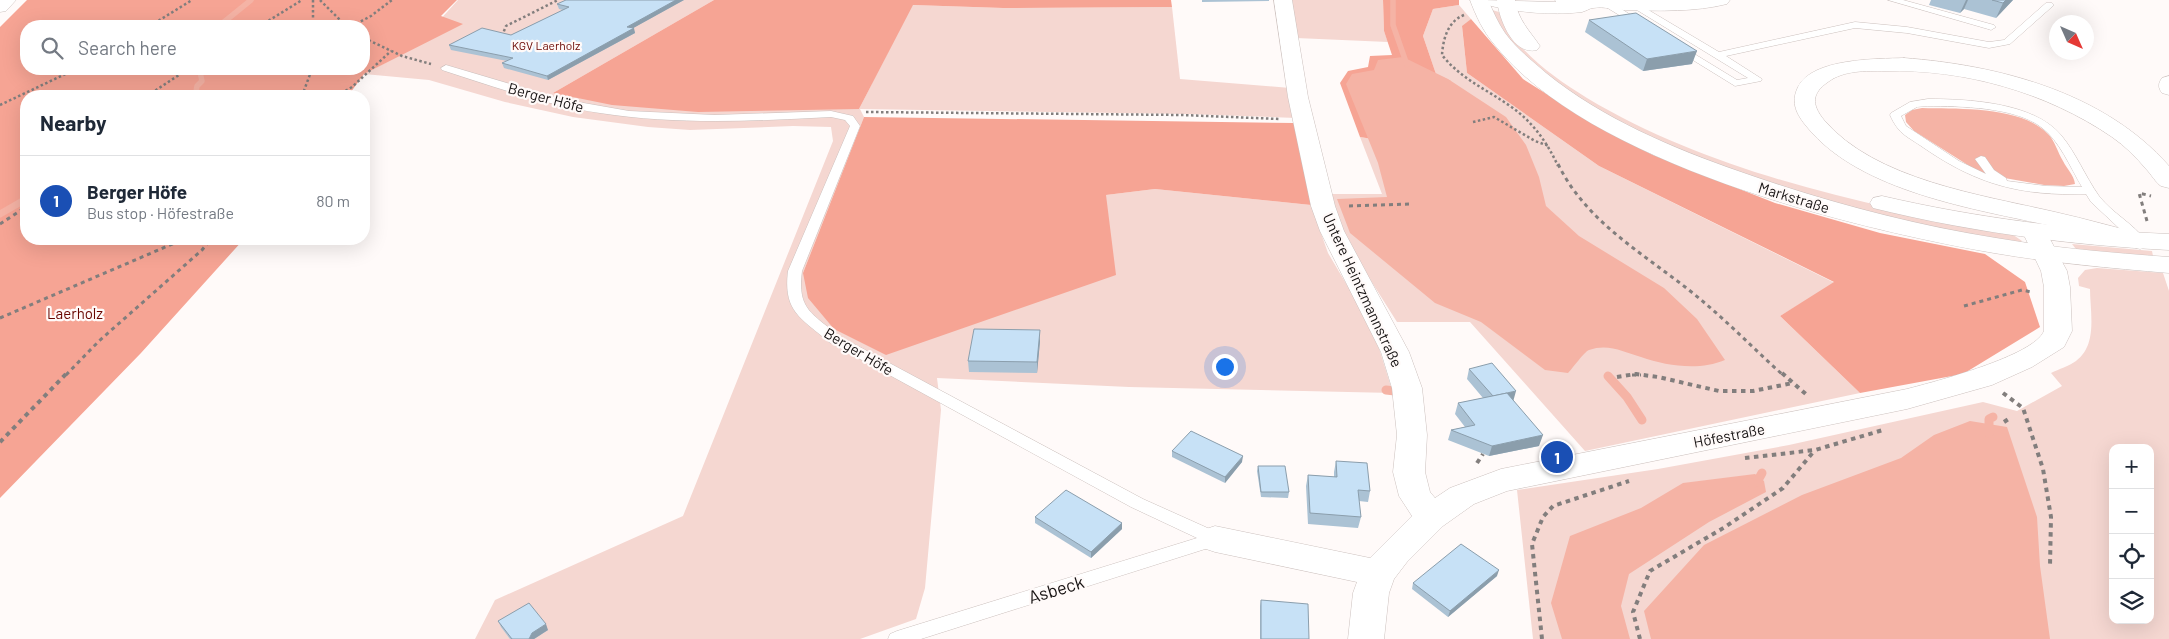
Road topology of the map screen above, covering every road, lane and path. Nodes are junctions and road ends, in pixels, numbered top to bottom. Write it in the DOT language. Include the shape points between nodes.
graph roads {
  1 [pos="7,0"];
  2 [pos="192,0"];
  3 [pos="302,0"];
  4 [pos="313,0"];
  5 [pos="320,0"];
  6 [pos="392,0"];
  7 [pos="558,0"];
  8 [pos="1283,0"];
  9 [pos="1564,0"];
  10 [pos="1721,0"];
  11 [pos="1893,0"];
  12 [pos="1493,4"];
  13 [pos="1604,4"];
  14 [pos="1635,5"];
  15 [pos="2049,5"];
  16 [pos="0,7"];
  17 [pos="160,20"];
  18 [pos="270,20"];
  19 [pos="313,20"];
  20 [pos="340,20"];
  21 [pos="363,20"];
  22 [pos="1991,27"];
  23 [pos="1652,31"];
  24 [pos="502,37"];
  25 [pos="370,41"];
  26 [pos="1668,42"];
  27 [pos="391,51"];
  28 [pos="1717,54"];
  29 [pos="446,68"];
  30 [pos="370,70"];
  31 [pos="63,75"];
  32 [pos="179,75"];
  33 [pos="310,75"];
  34 [pos="364,75"];
  35 [pos="2169,82"];
  36 [pos="2169,89"];
  37 [pos="30,90"];
  38 [pos="156,90"];
  39 [pos="304,90"];
  40 [pos="346,90"];
  41 [pos="20,95"];
  42 [pos="0,104"];
  43 [pos="876,111"];
  44 [pos="1278,119"];
  45 [pos="1473,122"];
  46 [pos="1549,146"];
  47 [pos="1981,159"];
  48 [pos="2169,181"];
  49 [pos="2006,184"];
  50 [pos="2090,190"];
  51 [pos="2141,199"];
  52 [pos="1412,204"];
  53 [pos="1323,206"];
  54 [pos="20,210"];
  55 [pos="2146,217"];
  56 [pos="0,224"];
  57 [pos="2140,241"];
  58 [pos="2040,242"];
  59 [pos="2169,242"];
  60 [pos="170,245"];
  61 [pos="206,245"];
  62 [pos="2169,265"];
  63 [pos="2058,296"];
  64 [pos="1964,306"];
  65 [pos="0,318"];
  66 [pos="1617,377"];
  67 [pos="1982,378"];
  68 [pos="2010,418"];
  69 [pos="2004,422"];
  70 [pos="0,442"];
  71 [pos="1842,443"];
  72 [pos="1815,450"];
  73 [pos="1740,458"];
  74 [pos="1632,481"];
  75 [pos="1431,517"];
  76 [pos="1215,539"];
  77 [pos="2050,566"];
  78 [pos="1378,573"];
  79 [pos="897,639"];
  80 [pos="1366,639"];
  81 [pos="1542,639"];
  82 [pos="1640,639"];
  1 -- 16 [label="main road"];
  2 -- 17 [label="path"];
  3 -- 18 [label="path"];
  4 -- 19 [label="path"];
  5 -- 20 [label="path"];
  6 -- 21 [label="path"];
  7 -- 24 [label="path" via="506,26"];
  8 -- 53 [label="main road, Untere Heintzmannstraße" via="1298,97"];
  9 -- 13 [label="main road"];
  10 -- 14 [label="main road"];
  11 -- 22 [label="lane"];
  12 -- 13 [label="main road" via="1574,7"];
  12 -- 46 [label="path" via="1456,18 1443,40 1442,55 1468,81 1510,106"];
  12 -- 58 [label="main road, Markstraße" via="1508,15 1519,34 1542,59 1603,103 1658,131 1768,172"];
  13 -- 14 [label="main road"];
  13 -- 23 [label="lane"];
  14 -- 28 [label="lane"];
  15 -- 28 [label="lane" via="2007,42 1989,45 1908,30 1855,25"];
  25 -- 27 [label="path"];
  26 -- 28 [label="lane" via="1735,83 1757,79"];
  27 -- 29 [label="path"];
  27 -- 30 [label="path"];
  29 -- 76 [label="lane, Berger Höfe" via="552,100 629,114 689,120 831,114 849,118 855,126 795,271 793,295 804,314 834,339 1137,504"];
  31 -- 37 [label="path"];
  32 -- 38 [label="path"];
  33 -- 39 [label="path"];
  34 -- 40 [label="path"];
  35 -- 36 [label="main road"];
  41 -- 42 [label="path"];
  43 -- 44 [label="path"];
  45 -- 46 [label="path" via="1494,117"];
  46 -- 66 [label="path" via="1565,179 1608,229 1706,304 1794,383 1753,391 1719,391 1658,377 1636,374"];
  47 -- 49 [label="lane" via="1990,172"];
  48 -- 57 [label="main road" via="2155,164 2113,127 2067,103 1986,76 1921,65 1858,66 1826,74 1805,94 1809,117 1820,130 1858,159 1886,173 1982,204"];
  49 -- 50 [label="lane" via="2068,191"];
  49 -- 50 [label="lane" via="1972,173 1901,128 1895,115 1915,104 1949,103 2003,108 2042,122 2054,133"];
  50 -- 57 [label="lane" via="2095,199"];
  51 -- 55 [label="path"];
  52 -- 53 [label="path"];
  53 -- 75 [label="main road, Untere Heintzmannstraße" via="1332,231 1395,352 1407,388 1412,435 1409,472 1415,496"];
  54 -- 56 [label="path"];
  57 -- 58 [label="main road, Markstraße"];
  57 -- 59 [label="main road, Markstraße"];
  58 -- 62 [label="main road, Markstraße" via="2088,259"];
  58 -- 63 [label="main road, Höfestraße" via="2054,271"];
  60 -- 65 [label="path"];
  61 -- 70 [label="path" via="99,341"];
  63 -- 64 [label="path" via="2022,290"];
  63 -- 67 [label="main road, Höfestraße" via="2058,331 2054,341"];
  67 -- 75 [label="main road, Höfestraße" via="1907,399 1501,481 1462,496"];
  67 -- 77 [label="path" via="2023,408 2043,469 2050,517"];
  68 -- 69 [label="path"];
  71 -- 72 [label="path"];
  72 -- 73 [label="path"];
  72 -- 82 [label="path" via="1783,488 1725,528 1650,571 1633,612"];
  74 -- 81 [label="path" via="1553,506 1543,517 1532,544"];
  75 -- 78 [label="main road, Höfestraße"];
  76 -- 78 [label="main road, Berger Höfe"];
  76 -- 79 [label="lane, Asbeck"];
  78 -- 80 [label="main road, Höfestraße" via="1371,592"];
}
